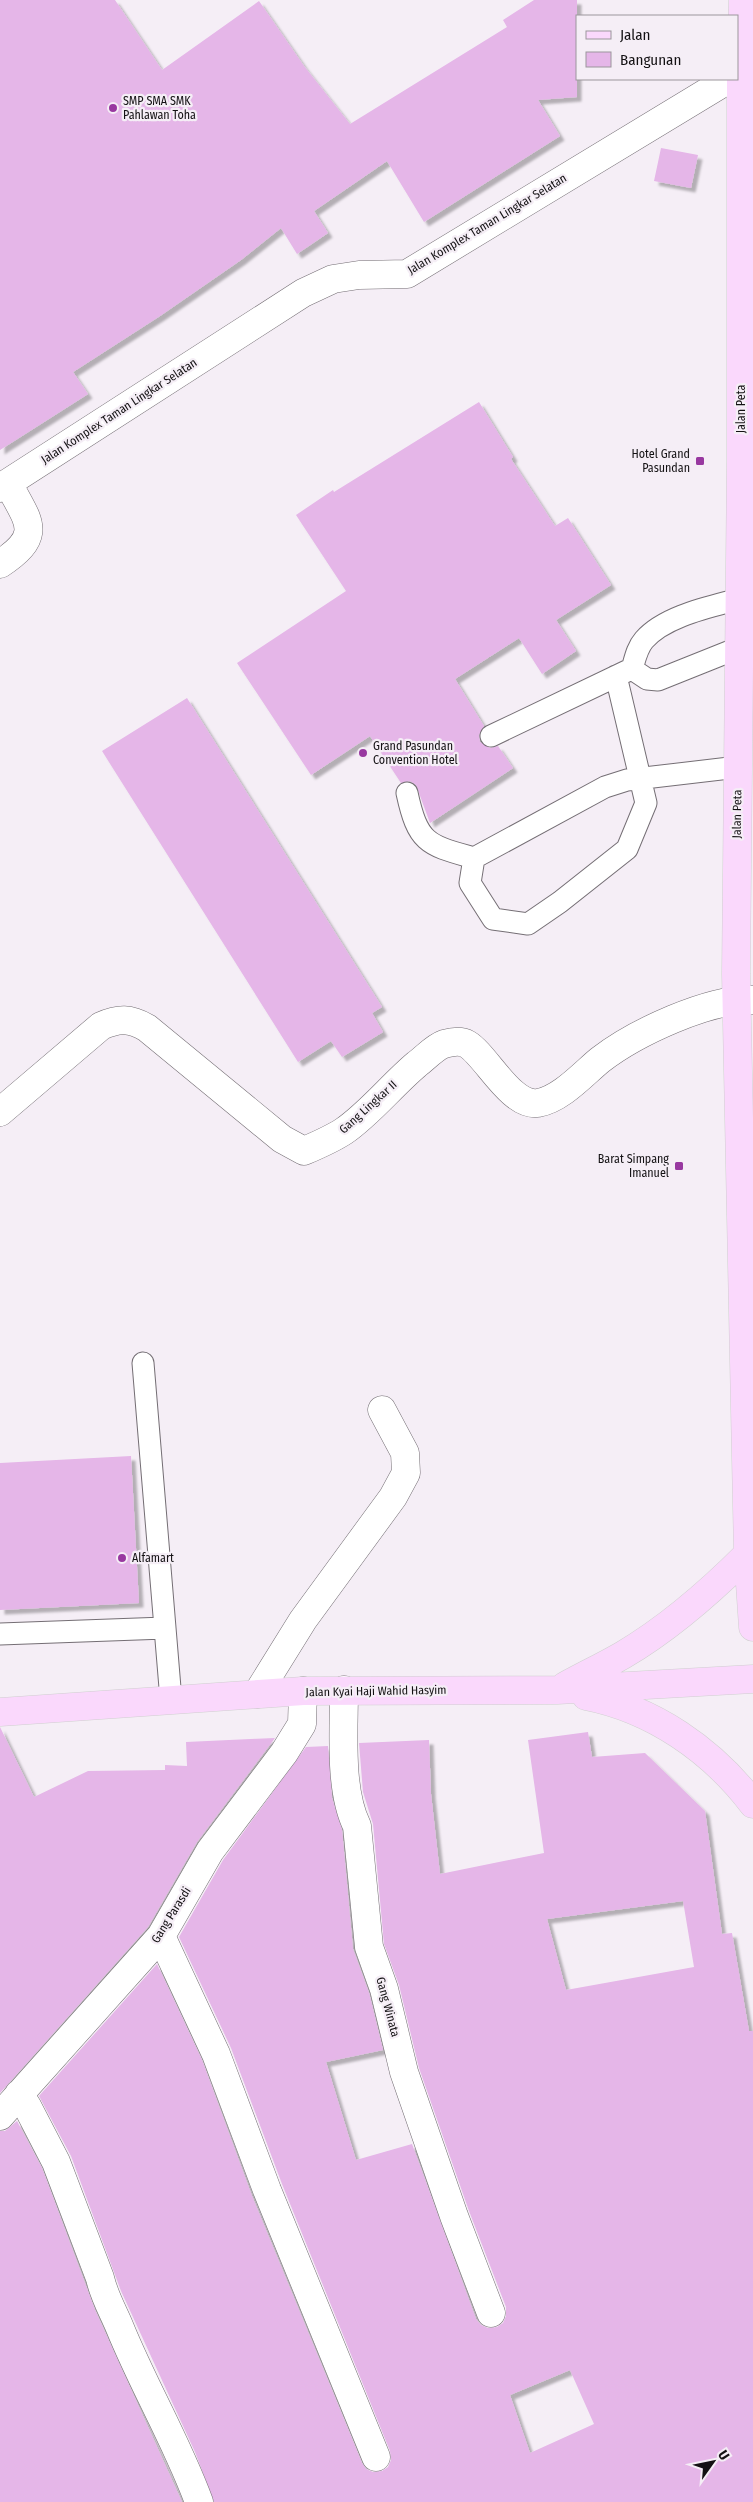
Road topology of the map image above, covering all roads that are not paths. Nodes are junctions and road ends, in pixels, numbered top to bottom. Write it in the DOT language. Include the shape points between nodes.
graph roads {
  1 [pos="743,0"];
  2 [pos="738,54"];
  3 [pos="728,80"];
  4 [pos="736,80"];
  5 [pos="4,485"];
  6 [pos="0,564"];
  7 [pos="740,600"];
  8 [pos="738,648"];
  9 [pos="624,673"];
  10 [pos="491,736"];
  11 [pos="738,767"];
  12 [pos="641,778"];
  13 [pos="408,793"];
  14 [pos="474,858"];
  15 [pos="745,999"];
  16 [pos="0,1112"];
  17 [pos="143,1363"];
  18 [pos="382,1410"];
  19 [pos="748,1554"];
  20 [pos="753,1627"];
  21 [pos="165,1628"];
  22 [pos="0,1634"];
  23 [pos="753,1679"];
  24 [pos="344,1690"];
  25 [pos="557,1690"];
  26 [pos="303,1691"];
  27 [pos="257,1694"];
  28 [pos="171,1700"];
  29 [pos="0,1712"];
  30 [pos="753,1804"];
  31 [pos="161,1936"];
  32 [pos="19,2094"];
  33 [pos="0,2116"];
  34 [pos="491,2313"];
  35 [pos="376,2457"];
  36 [pos="199,2502"];
  1 -- 2 [label="main road, Jalan Peta"];
  3 -- 5 [label="street, Jalan Komplex Taman Lingkar Selatan" via="407,274 333,279 303,293"];
  4 -- 7 [label="main road, Jalan Peta"];
  5 -- 6 [label="street, Jalan Komplex Taman Lingkar Selatan" via="30,525 22,546"];
  7 -- 8 [label="main road, Jalan Peta"];
  7 -- 9 [label="lane" via="689,614 655,630 643,641"];
  8 -- 9 [label="lane" via="658,680"];
  8 -- 11 [label="main road, Jalan Peta"];
  9 -- 10 [label="lane"];
  9 -- 12 [label="lane"];
  11 -- 12 [label="lane"];
  11 -- 15 [label="main road, Jalan Peta"];
  12 -- 14 [label="lane" via="604,787"];
  12 -- 14 [label="lane" via="646,803 627,849 528,924 493,918 470,883"];
  13 -- 14 [label="lane" via="416,824 434,846"];
  15 -- 16 [label="street, Gang Lingkar II" via="669,1020 603,1058 558,1095 537,1103 510,1090 466,1044 453,1041 442,1045 404,1075 345,1130 304,1151 282,1139 147,1028 126,1019 101,1026"];
  15 -- 19 [label="main road, Jalan Peta"];
  17 -- 21 [label="lane"];
  18 -- 27 [label="street" via="405,1453 406,1473"];
  19 -- 20 [label="main road, Jalan Peta"];
  19 -- 25 [label="main road" via="685,1612 624,1654"];
  21 -- 22 [label="lane"];
  21 -- 28 [label="lane"];
  23 -- 25 [label="main road, Jalan Kyai Haji Wahid Hasyim"];
  24 -- 25 [label="main road, Jalan Kyai Haji Wahid Hasyim"];
  24 -- 26 [label="main road, Jalan Kyai Haji Wahid Hasyim"];
  24 -- 34 [label="street, Gang Winata" via="343,1743 350,1812 357,1826 369,1947 384,1989 404,2072"];
  25 -- 30 [label="main road" via="609,1700 658,1721 703,1750 736,1781"];
  26 -- 27 [label="main road, Jalan Kyai Haji Wahid Hasyim"];
  26 -- 31 [label="street, Gang Parasdi" via="302,1724 210,1851"];
  27 -- 28 [label="main road, Jalan Kyai Haji Wahid Hasyim"];
  28 -- 29 [label="main road, Jalan Kyai Haji Wahid Hasyim"];
  31 -- 32 [label="street, Gang Parasdi"];
  31 -- 35 [label="street" via="216,2054 267,2190"];
  32 -- 33 [label="street, Gang Parasdi"];
  32 -- 36 [label="street" via="56,2162 104,2294 171,2434"];
}
